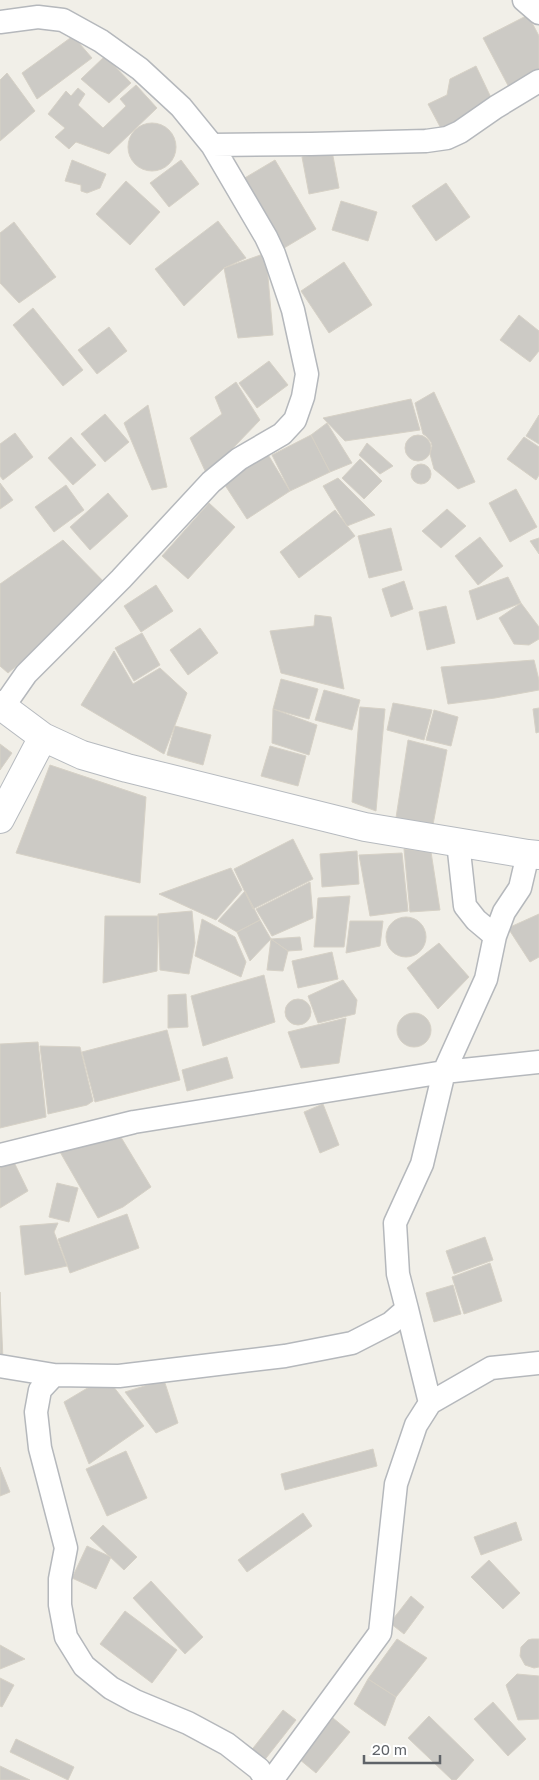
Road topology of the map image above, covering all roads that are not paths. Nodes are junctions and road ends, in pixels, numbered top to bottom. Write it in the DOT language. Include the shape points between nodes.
graph roads {
  1 [pos="524,0"];
  2 [pos="539,13"];
  3 [pos="0,22"];
  4 [pos="539,82"];
  5 [pos="212,144"];
  6 [pos="2,706"];
  7 [pos="43,737"];
  8 [pos="0,819"];
  9 [pos="458,842"];
  10 [pos="534,854"];
  11 [pos="495,936"];
  12 [pos="539,1062"];
  13 [pos="444,1072"];
  14 [pos="0,1155"];
  15 [pos="408,1309"];
  16 [pos="539,1363"];
  17 [pos="0,1366"];
  18 [pos="54,1375"];
  19 [pos="430,1403"];
  20 [pos="266,1780"];
  21 [pos="272,1780"];
  1 -- 2 [label="street"];
  3 -- 5 [label="street" via="38,17 63,20 101,41 140,69"];
  4 -- 5 [label="street" via="447,138 311,144"];
  5 -- 6 [label="street" via="266,237 294,310 307,374 295,420 282,434 239,459 211,482 26,674"];
  6 -- 7 [label="street"];
  7 -- 8 [label="street"];
  7 -- 9 [label="street" via="82,755 127,768 365,827"];
  9 -- 10 [label="street"];
  9 -- 11 [label="street" via="465,906"];
  10 -- 11 [label="street"];
  11 -- 13 [label="street" via="486,979"];
  12 -- 13 [label="street"];
  13 -- 14 [label="street" via="134,1122"];
  13 -- 15 [label="street" via="422,1164 395,1223 398,1274"];
  15 -- 18 [label="street" via="391,1323 352,1344 119,1376"];
  15 -- 19 [label="street"];
  16 -- 19 [label="street" via="491,1368"];
  17 -- 18 [label="street"];
  18 -- 20 [label="street" via="40,1390 36,1412 40,1448 66,1548 60,1579 60,1605 66,1637 84,1666 111,1688 227,1744 259,1769"];
  19 -- 21 [label="street" via="416,1425 396,1484 380,1633"];
}
